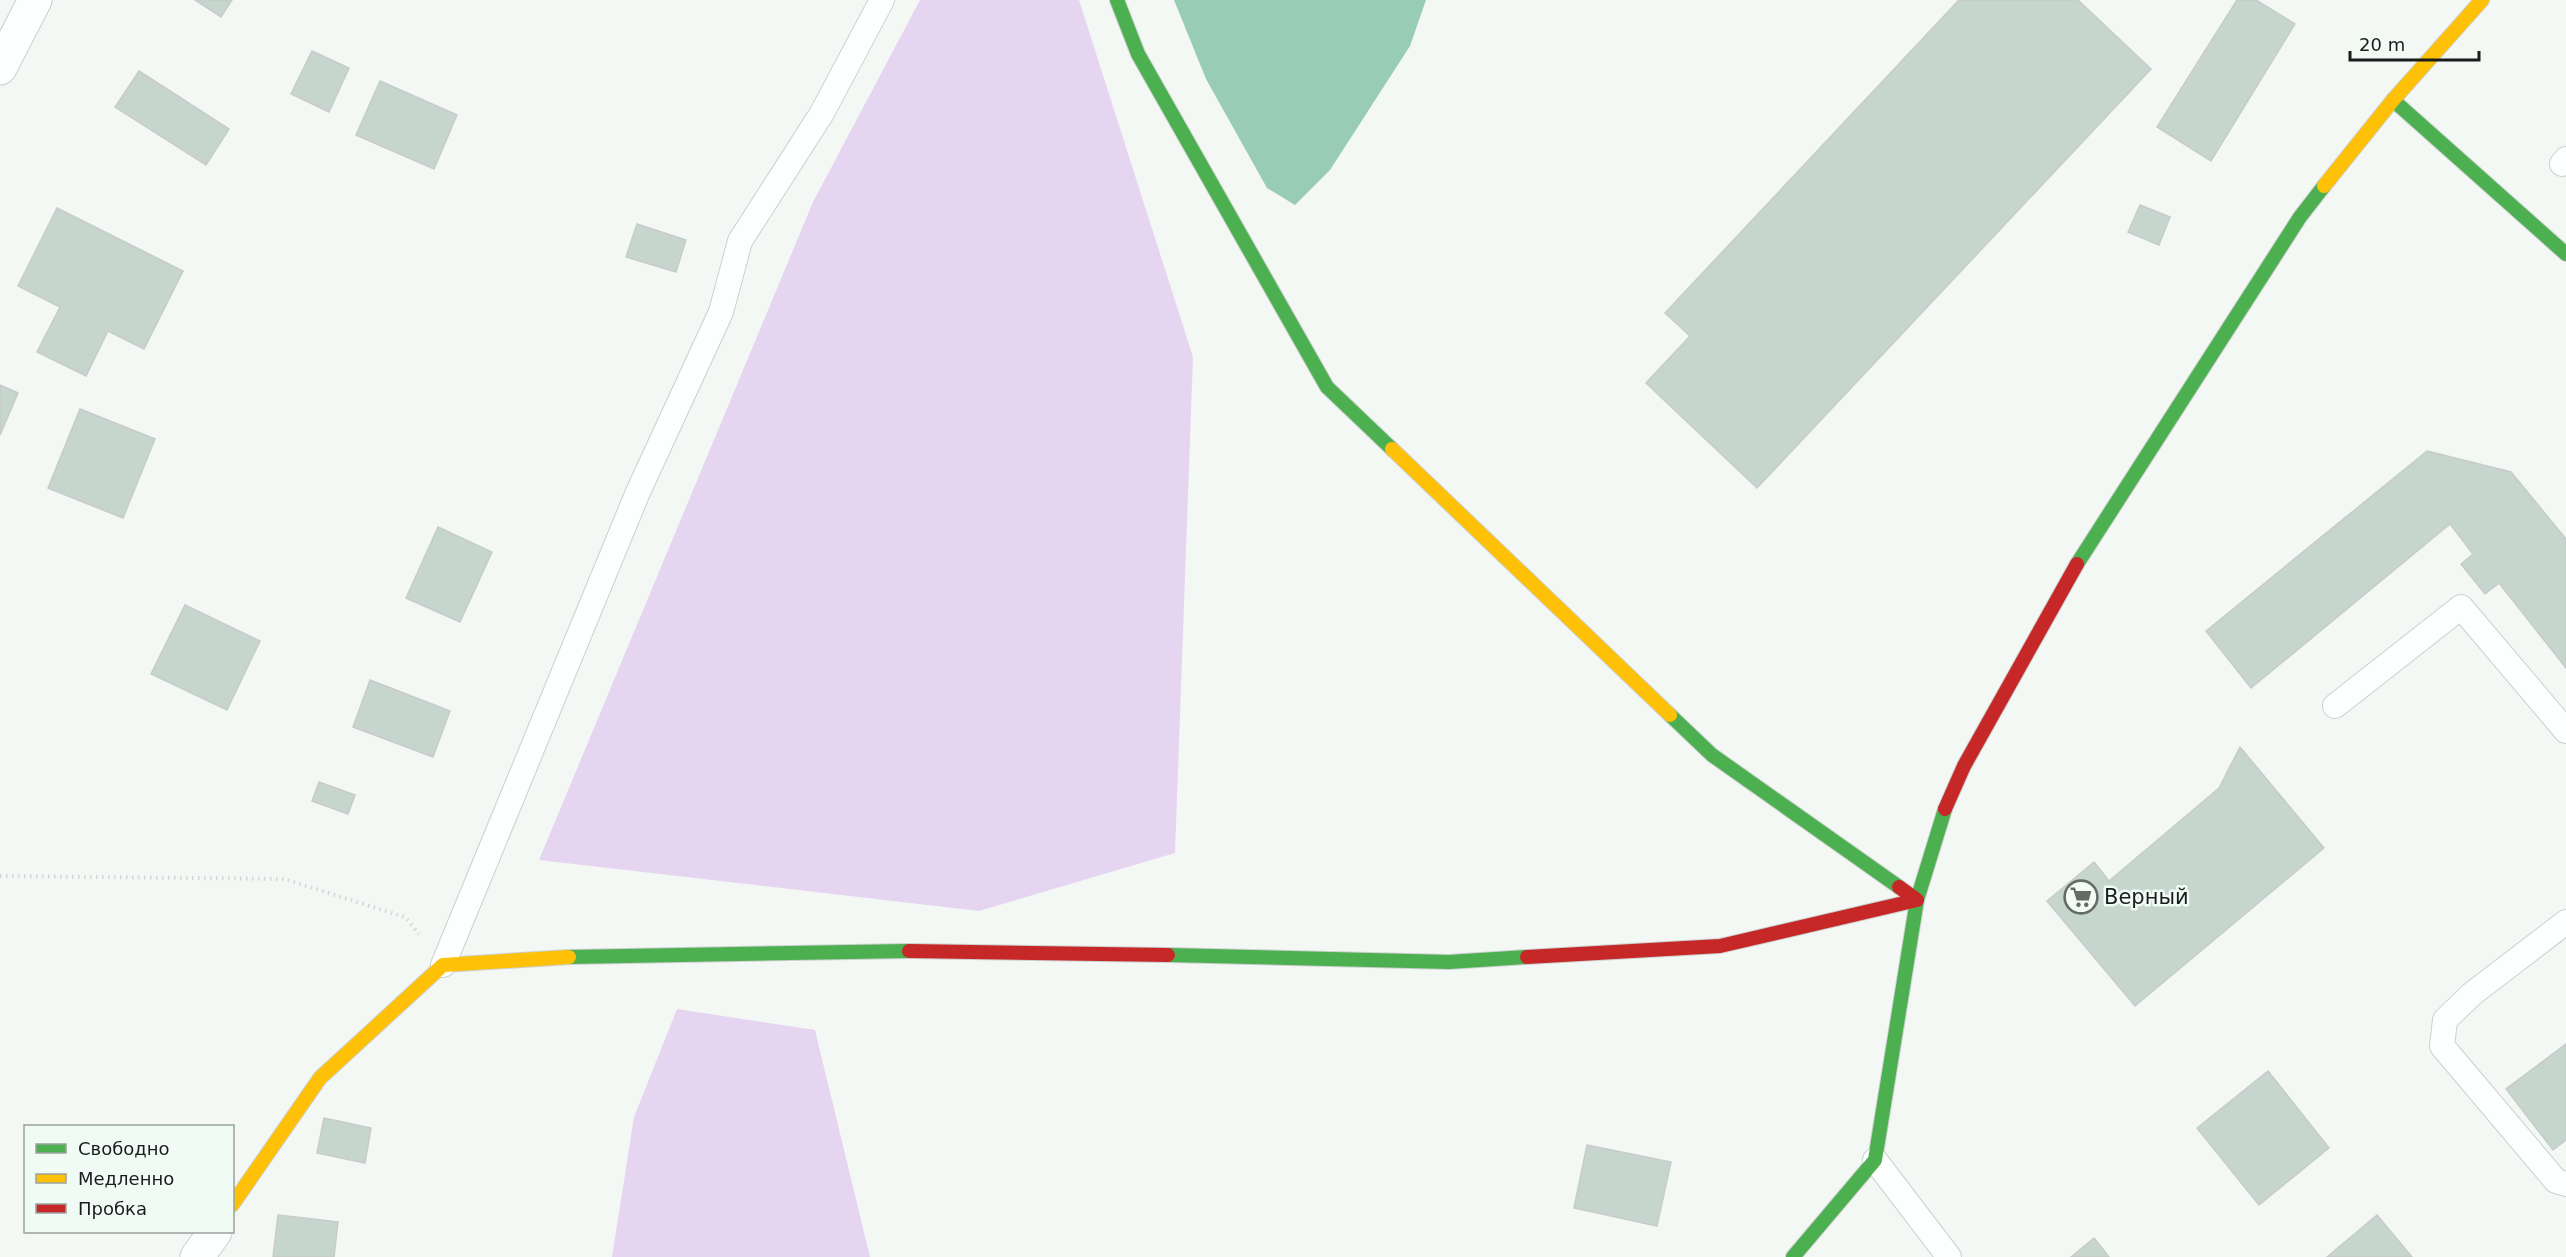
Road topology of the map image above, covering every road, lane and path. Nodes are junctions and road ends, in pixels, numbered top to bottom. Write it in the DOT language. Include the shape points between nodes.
graph roads {
  1 [pos="35,0"];
  2 [pos="882,0"];
  3 [pos="1117,0"];
  4 [pos="2482,0"];
  5 [pos="0,68"];
  6 [pos="2393,100"];
  7 [pos="2566,254"];
  8 [pos="2335,706"];
  9 [pos="2566,731"];
  10 [pos="0,876"];
  11 [pos="1917,900"];
  12 [pos="2566,922"];
  13 [pos="443,965"];
  14 [pos="1875,1160"];
  15 [pos="2566,1184"];
  16 [pos="234,1202"];
  17 [pos="213,1233"];
  18 [pos="197,1257"];
  19 [pos="1793,1257"];
  20 [pos="1949,1257"];
  1 -- 5 [label="street"];
  2 -- 13 [label="lane" via="822,113 740,241 721,312 638,492"];
  3 -- 11 [label="street" via="1138,54 1327,387 1712,755"];
  4 -- 6 [label="street"];
  6 -- 7 [label="street"];
  6 -- 11 [label="street" via="2300,217 2080,558 1964,766 1938,825"];
  8 -- 9 [label="lane" via="2461,607"];
  10 -- 13 [label="path" via="284,879 405,917"];
  11 -- 13 [label="street" via="1720,946 1449,962 965,950 548,957"];
  11 -- 14 [label="street"];
  12 -- 15 [label="lane" via="2472,994 2445,1020 2442,1046 2556,1181"];
  13 -- 16 [label="street" via="320,1078"];
  14 -- 19 [label="street"];
  14 -- 20 [label="lane"];
  17 -- 18 [label="street"];
}
